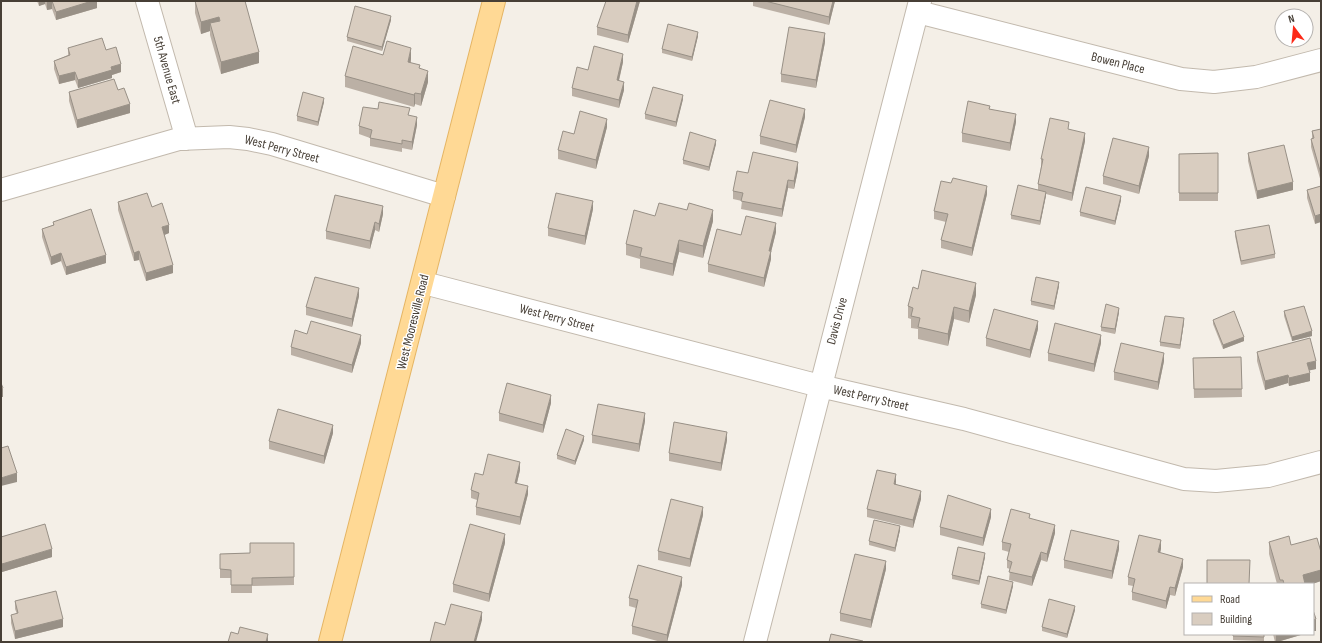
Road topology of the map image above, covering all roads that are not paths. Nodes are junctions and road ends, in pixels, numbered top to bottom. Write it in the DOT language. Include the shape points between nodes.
graph roads {
  1 [pos="147,1"];
  2 [pos="494,1"];
  3 [pos="919,6"];
  4 [pos="1321,60"];
  5 [pos="188,139"];
  6 [pos="1,190"];
  7 [pos="444,196"];
  8 [pos="424,283"];
  9 [pos="820,386"];
  10 [pos="1321,462"];
  11 [pos="330,642"];
  12 [pos="755,642"];
  1 -- 5 [label="street, 5th Avenue East"];
  2 -- 7 [label="main road, West Mooresville Road"];
  3 -- 4 [label="street, Bowen Place" via="1181,80 1214,82 1256,77"];
  3 -- 9 [label="street, Davis Drive"];
  5 -- 6 [label="street, West Perry Street" via="179,139"];
  5 -- 7 [label="street, West Perry Street" via="248,139"];
  7 -- 8 [label="main road, West Mooresville Road"];
  8 -- 9 [label="street, West Perry Street"];
  8 -- 11 [label="main road, West Mooresville Road"];
  9 -- 10 [label="street, West Perry Street" via="964,420 1184,479 1216,481 1268,476"];
  9 -- 12 [label="street, Davis Drive"];
}
